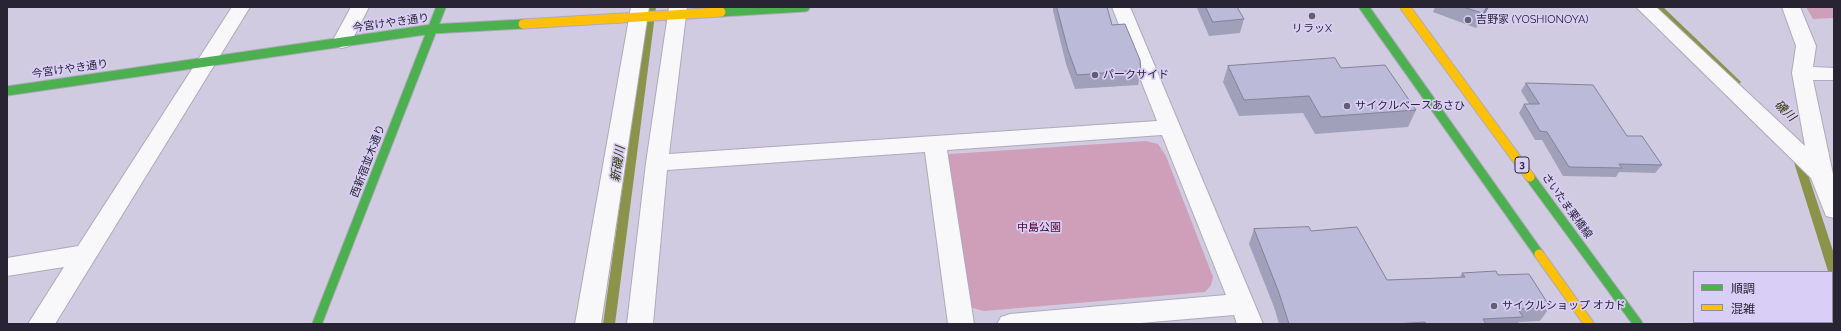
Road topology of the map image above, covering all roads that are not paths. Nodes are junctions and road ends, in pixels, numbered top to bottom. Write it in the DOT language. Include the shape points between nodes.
graph roads {
  1 [pos="241,7"];
  2 [pos="360,7"];
  3 [pos="441,7"];
  4 [pos="805,7"];
  5 [pos="1121,7"];
  6 [pos="1364,7"];
  7 [pos="1405,7"];
  8 [pos="1645,7"];
  9 [pos="1791,7"];
  10 [pos="678,11"];
  11 [pos="639,12"];
  12 [pos="432,29"];
  13 [pos="342,42"];
  14 [pos="205,62"];
  15 [pos="1802,73"];
  16 [pos="1834,74"];
  17 [pos="7,91"];
  18 [pos="1169,127"];
  19 [pos="934,143"];
  20 [pos="657,163"];
  21 [pos="1821,174"];
  22 [pos="1834,210"];
  23 [pos="84,254"];
  24 [pos="7,267"];
  25 [pos="1246,314"];
  26 [pos="41,324"];
  27 [pos="317,324"];
  28 [pos="588,324"];
  29 [pos="640,324"];
  30 [pos="961,324"];
  31 [pos="1010,324"];
  32 [pos="1589,324"];
  33 [pos="1638,324"];
  1 -- 14 [label="street"];
  2 -- 13 [label="street"];
  3 -- 12 [label="street, 西新宿並木通り"];
  4 -- 10 [label="street, 今宮けやき通り"];
  5 -- 18 [label="street"];
  6 -- 32 [label="street"];
  7 -- 33 [label="street, さいたま栗橋線 / 3"];
  8 -- 21 [label="street"];
  9 -- 15 [label="street" via="1806,46"];
  10 -- 11 [label="street, 今宮けやき通り"];
  10 -- 20 [label="street"];
  11 -- 12 [label="street, 今宮けやき通り"];
  11 -- 28 [label="street"];
  12 -- 13 [label="street, 今宮けやき通り"];
  12 -- 27 [label="street, 西新宿並木通り"];
  13 -- 14 [label="street, 今宮けやき通り"];
  14 -- 17 [label="street, 今宮けやき通り"];
  14 -- 23 [label="street"];
  15 -- 16 [label="street"];
  15 -- 21 [label="street"];
  18 -- 19 [label="street"];
  18 -- 25 [label="street"];
  19 -- 20 [label="street"];
  19 -- 30 [label="street"];
  20 -- 29 [label="street"];
  21 -- 22 [label="street"];
  23 -- 24 [label="street"];
  23 -- 26 [label="street"];
  25 -- 31 [label="street"];
}
